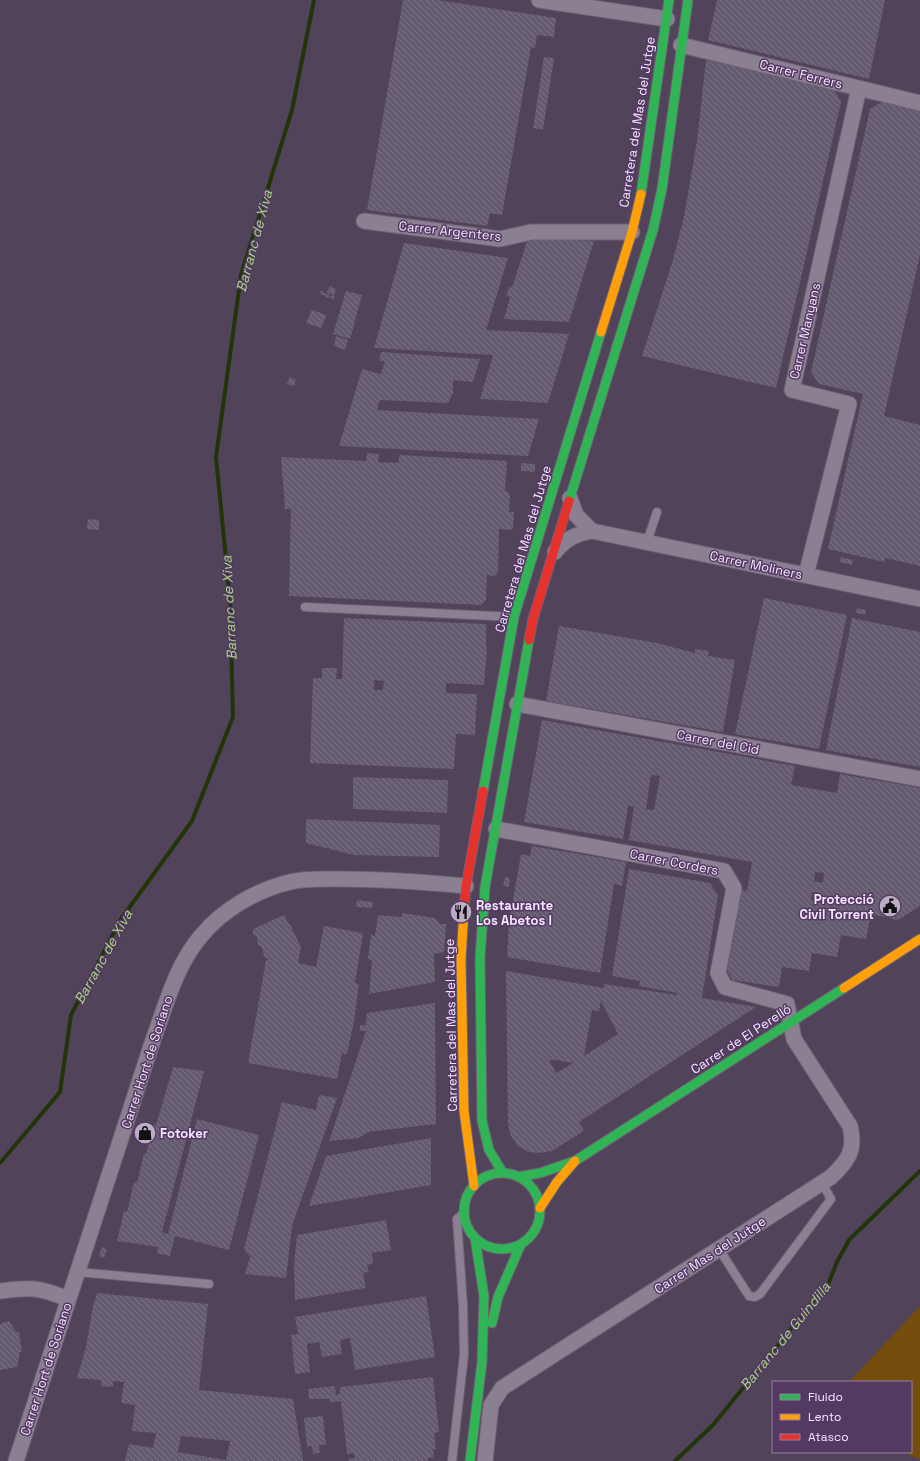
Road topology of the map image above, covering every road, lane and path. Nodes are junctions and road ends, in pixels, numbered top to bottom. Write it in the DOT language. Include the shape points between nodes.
graph roads {
  1 [pos="539,0"];
  2 [pos="669,0"];
  3 [pos="688,0"];
  4 [pos="667,19"];
  5 [pos="681,46"];
  6 [pos="859,88"];
  7 [pos="920,103"];
  8 [pos="364,220"];
  9 [pos="632,232"];
  10 [pos="570,496"];
  11 [pos="657,512"];
  12 [pos="592,531"];
  13 [pos="646,542"];
  14 [pos="552,556"];
  15 [pos="806,575"];
  16 [pos="920,598"];
  17 [pos="305,607"];
  18 [pos="514,617"];
  19 [pos="516,704"];
  20 [pos="920,779"];
  21 [pos="496,828"];
  22 [pos="466,886"];
  23 [pos="920,939"];
  24 [pos="791,1021"];
  25 [pos="575,1160"];
  26 [pos="503,1173"];
  27 [pos="518,1177"];
  28 [pos="822,1183"];
  29 [pos="474,1186"];
  30 [pos="540,1208"];
  31 [pos="465,1212"];
  32 [pos="476,1238"];
  33 [pos="521,1244"];
  34 [pos="719,1249"];
  35 [pos="78,1272"];
  36 [pos="209,1284"];
  37 [pos="0,1291"];
  38 [pos="68,1298"];
  39 [pos="473,1359"];
  40 [pos="16,1461"];
  41 [pos="452,1461"];
  42 [pos="470,1461"];
  43 [pos="485,1461"];
  1 -- 4 [label="street"];
  2 -- 4 [label="street, Carretera del Mas del Jutge"];
  3 -- 5 [label="street"];
  4 -- 9 [label="street, Carretera del Mas del Jutge" via="643,186"];
  5 -- 6 [label="street, Carrer Ferrers"];
  5 -- 10 [label="street" via="662,189 653,230"];
  6 -- 7 [label="street, Carrer Ferrers"];
  6 -- 15 [label="street, Carrer Manyans" via="792,390 849,404"];
  8 -- 9 [label="street, Carrer Argenters" via="500,239 531,232"];
  9 -- 18 [label="street, Carretera del Mas del Jutge"];
  10 -- 12 [label="street" via="576,515"];
  10 -- 14 [label="street"];
  11 -- 13 [label="lane"];
  12 -- 13 [label="street, Carrer Moliners"];
  12 -- 14 [label="street, Carrer Moliners" via="580,533 562,542"];
  13 -- 15 [label="street, Carrer Moliners"];
  14 -- 19 [label="street" via="534,619"];
  15 -- 16 [label="street, Carrer Moliners"];
  17 -- 18 [label="lane"];
  18 -- 22 [label="street, Carretera del Mas del Jutge"];
  19 -- 20 [label="street, Carrer del Cid"];
  19 -- 21 [label="street"];
  21 -- 24 [label="street, Carrer Corders" via="724,871 734,888 718,973 725,987 787,1004"];
  21 -- 26 [label="street" via="485,887 480,958 482,1121 489,1150"];
  22 -- 29 [label="street, Carretera del Mas del Jutge" via="461,960 464,1111"];
  22 -- 35 [label="street, Carrer Hort de Soriano" via="410,881 291,881 257,893 222,914 200,936 178,972 153,1040"];
  23 -- 24 [label="street, Carrer de El Perelló"];
  24 -- 25 [label="street, Carrer de El Perelló"];
  24 -- 28 [label="street, Carrer Mas del Jutge" via="794,1039 850,1126 853,1138 847,1162"];
  25 -- 27 [label="street" via="540,1173"];
  25 -- 30 [label="street"];
  26 -- 27 [label="street"];
  26 -- 29 [label="street" via="492,1174"];
  27 -- 30 [label="street" via="529,1184 537,1195"];
  28 -- 34 [label="street, Carrer Mas del Jutge"];
  28 -- 34 [label="lane" via="831,1199 760,1294 755,1297 749,1296"];
  29 -- 31 [label="street" via="466,1198"];
  30 -- 33 [label="street" via="538,1222 532,1235"];
  31 -- 32 [label="street" via="468,1226"];
  31 -- 39 [label="lane" via="457,1219 463,1305"];
  32 -- 33 [label="street" via="497,1249"];
  32 -- 39 [label="street" via="484,1296"];
  33 -- 39 [label="street"];
  34 -- 43 [label="street, Carrer Mas del Jutge" via="502,1388 491,1405"];
  35 -- 36 [label="lane"];
  35 -- 38 [label="street, Carrer Hort de Soriano"];
  37 -- 38 [label="street" via="43,1289"];
  38 -- 40 [label="street, Carrer Hort de Soriano"];
  39 -- 41 [label="lane"];
  39 -- 42 [label="street"];
}
